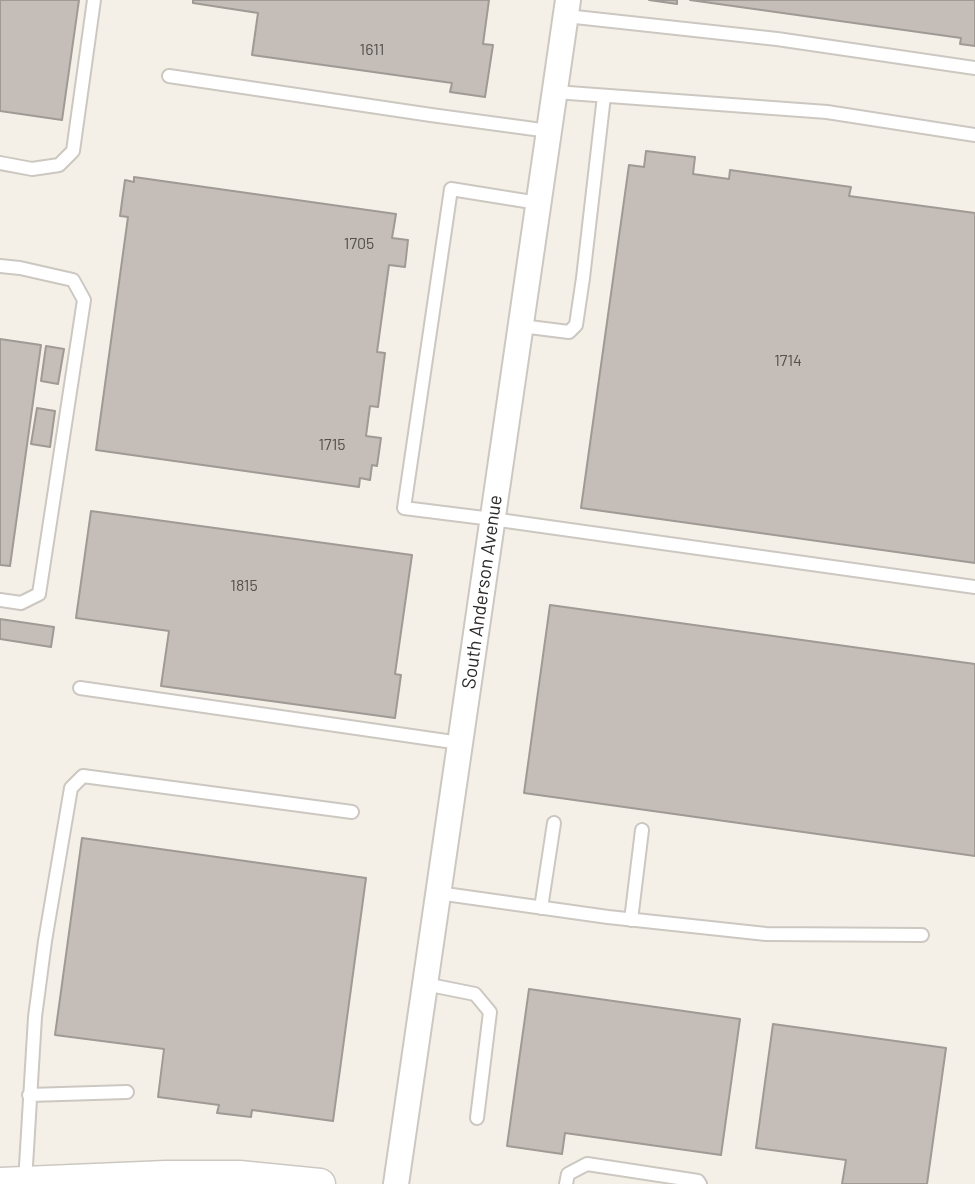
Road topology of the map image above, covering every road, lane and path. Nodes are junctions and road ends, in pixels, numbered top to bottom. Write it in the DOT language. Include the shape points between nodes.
graph roads {
  1 [pos="94,0"];
  2 [pos="567,8"];
  3 [pos="975,68"];
  4 [pos="169,76"];
  5 [pos="555,92"];
  6 [pos="604,96"];
  7 [pos="549,131"];
  8 [pos="975,135"];
  9 [pos="0,163"];
  10 [pos="538,203"];
  11 [pos="0,266"];
  12 [pos="521,327"];
  13 [pos="492,519"];
  14 [pos="975,587"];
  15 [pos="0,600"];
  16 [pos="80,688"];
  17 [pos="460,743"];
  18 [pos="352,812"];
  19 [pos="554,823"];
  20 [pos="642,830"];
  21 [pos="438,894"];
  22 [pos="541,908"];
  23 [pos="631,920"];
  24 [pos="922,935"];
  25 [pos="425,984"];
  26 [pos="127,1092"];
  27 [pos="29,1095"];
  28 [pos="477,1118"];
  29 [pos="12,1183"];
  30 [pos="320,1184"];
  31 [pos="396,1184"];
  32 [pos="566,1184"];
  33 [pos="700,1184"];
  1 -- 9 [label="lane" via="73,151 59,165 32,169"];
  2 -- 3 [label="lane"];
  2 -- 5 [label="street, South Anderson Avenue"];
  4 -- 7 [label="lane"];
  5 -- 6 [label="lane"];
  5 -- 7 [label="street, South Anderson Avenue"];
  6 -- 8 [label="lane" via="827,112"];
  6 -- 12 [label="lane" via="576,325 569,332"];
  7 -- 10 [label="street, South Anderson Avenue"];
  10 -- 12 [label="street, South Anderson Avenue"];
  10 -- 13 [label="lane" via="450,189 404,508"];
  11 -- 15 [label="lane" via="73,280 84,300 39,594 21,603"];
  12 -- 13 [label="street, South Anderson Avenue"];
  13 -- 14 [label="lane"];
  13 -- 17 [label="street, South Anderson Avenue"];
  16 -- 17 [label="lane"];
  17 -- 21 [label="street, South Anderson Avenue"];
  18 -- 27 [label="lane" via="83,776 71,788 45,941"];
  19 -- 22 [label="lane"];
  20 -- 23 [label="lane"];
  21 -- 22 [label="lane"];
  21 -- 25 [label="street, South Anderson Avenue"];
  22 -- 23 [label="lane"];
  23 -- 24 [label="lane" via="766,934"];
  25 -- 28 [label="lane" via="475,994 490,1012"];
  25 -- 31 [label="street, South Anderson Avenue"];
  26 -- 27 [label="lane"];
  27 -- 29 [label="lane"];
  29 -- 30 [label="street" via="239,1176"];
  32 -- 33 [label="lane" via="568,1174 587,1164"];
}
